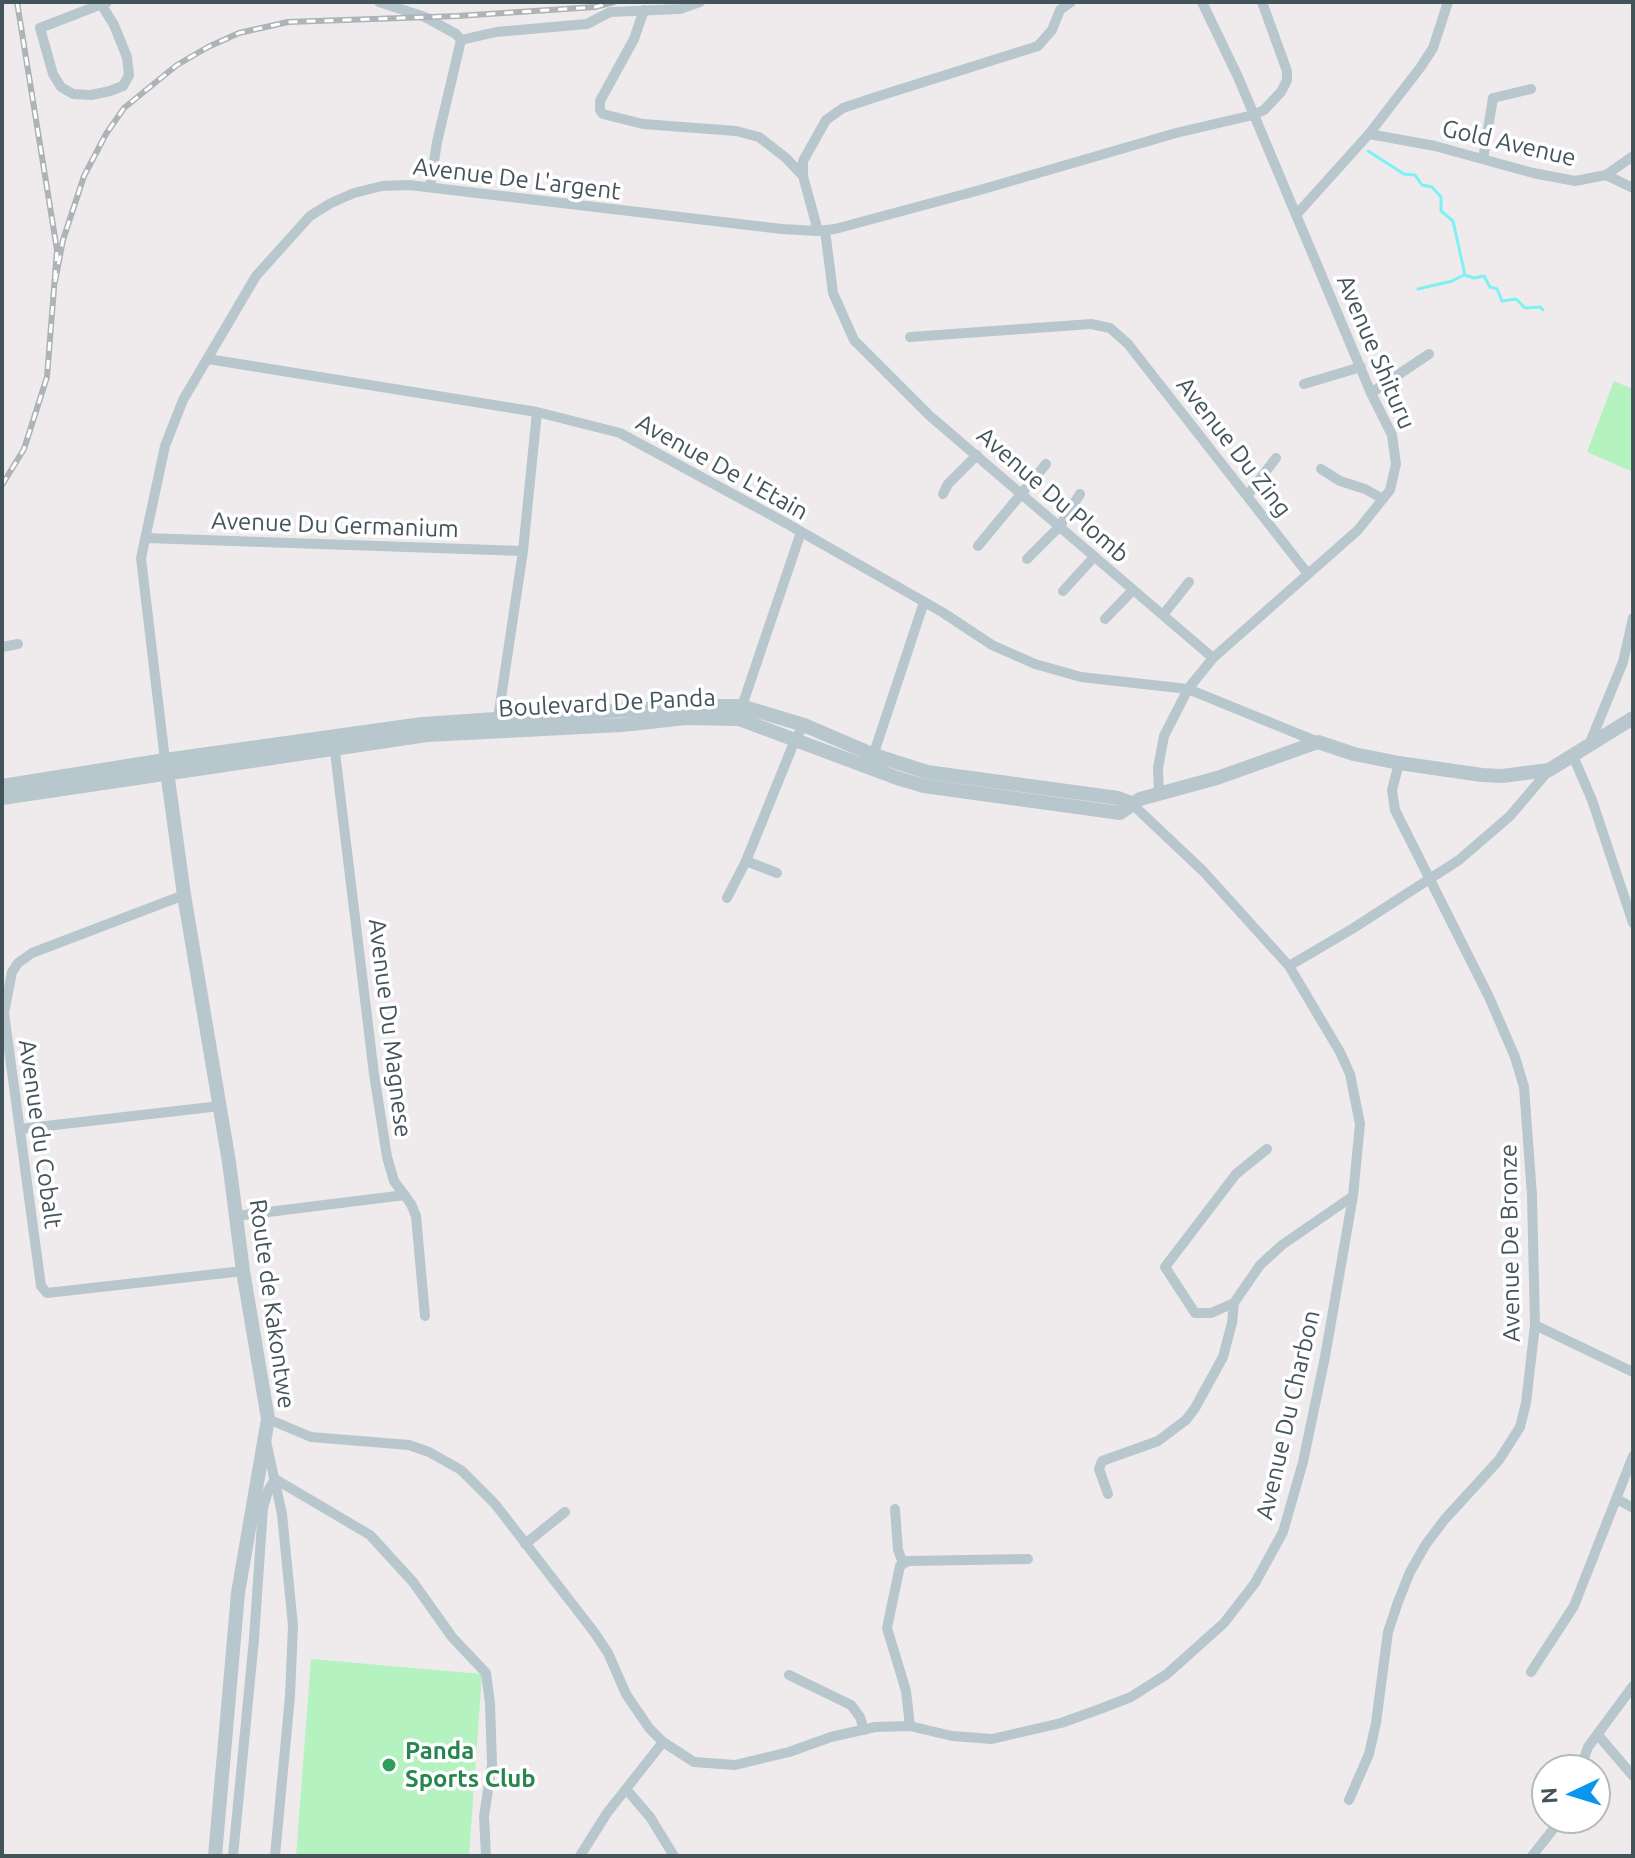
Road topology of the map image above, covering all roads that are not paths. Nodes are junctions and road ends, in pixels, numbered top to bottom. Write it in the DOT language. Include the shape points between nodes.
graph roads {
  1 [pos="379,2"];
  2 [pos="700,2"];
  3 [pos="1071,2"];
  4 [pos="1202,2"];
  5 [pos="1262,2"];
  6 [pos="1448,2"];
  7 [pos="104,3"];
  8 [pos="644,10"];
  9 [pos="461,40"];
  10 [pos="1531,89"];
  11 [pos="1253,115"];
  12 [pos="1369,134"];
  13 [pos="1633,156"];
  14 [pos="1483,159"];
  15 [pos="1606,175"];
  16 [pos="803,176"];
  17 [pos="430,187"];
  18 [pos="1633,188"];
  19 [pos="1296,215"];
  20 [pos="821,231"];
  21 [pos="910,337"];
  22 [pos="1429,354"];
  23 [pos="208,359"];
  24 [pos="1361,367"];
  25 [pos="1304,384"];
  26 [pos="1371,393"];
  27 [pos="537,412"];
  28 [pos="977,455"];
  29 [pos="1276,458"];
  30 [pos="1046,464"];
  31 [pos="1321,469"];
  32 [pos="943,494"];
  33 [pos="1080,494"];
  34 [pos="1022,495"];
  35 [pos="1247,496"];
  36 [pos="1383,499"];
  37 [pos="1059,527"];
  38 [pos="801,532"];
  39 [pos="146,538"];
  40 [pos="978,546"];
  41 [pos="523,551"];
  42 [pos="1094,557"];
  43 [pos="1027,559"];
  44 [pos="1308,574"];
  45 [pos="1189,582"];
  46 [pos="1063,591"];
  47 [pos="1132,591"];
  48 [pos="924,602"];
  49 [pos="1163,615"];
  50 [pos="1633,618"];
  51 [pos="1105,619"];
  52 [pos="18,644"];
  53 [pos="2,647"];
  54 [pos="1213,658"];
  55 [pos="1188,689"];
  56 [pos="740,712"];
  57 [pos="1633,718"];
  58 [pos="497,725"];
  59 [pos="804,725"];
  60 [pos="795,740"];
  61 [pos="1318,742"];
  62 [pos="334,744"];
  63 [pos="1588,747"];
  64 [pos="1573,756"];
  65 [pos="871,762"];
  66 [pos="1399,763"];
  67 [pos="166,766"];
  68 [pos="1549,770"];
  69 [pos="2,786"];
  70 [pos="1159,794"];
  71 [pos="2,798"];
  72 [pos="1131,803"];
  73 [pos="746,861"];
  74 [pos="777,873"];
  75 [pos="1431,880"];
  76 [pos="184,895"];
  77 [pos="727,898"];
  78 [pos="1633,923"];
  79 [pos="1289,966"];
  80 [pos="220,1106"];
  81 [pos="20,1129"];
  82 [pos="1267,1149"];
  83 [pos="405,1195"];
  84 [pos="1353,1196"];
  85 [pos="236,1216"];
  86 [pos="243,1271"];
  87 [pos="1234,1303"];
  88 [pos="425,1316"];
  89 [pos="1535,1325"];
  90 [pos="1633,1372"];
  91 [pos="268,1419"];
  92 [pos="266,1439"];
  93 [pos="1633,1456"];
  94 [pos="275,1479"];
  95 [pos="1108,1494"];
  96 [pos="1617,1499"];
  97 [pos="1633,1508"];
  98 [pos="895,1509"];
  99 [pos="565,1512"];
  100 [pos="525,1544"];
  101 [pos="1028,1559"];
  102 [pos="903,1563"];
  103 [pos="1531,1672"];
  104 [pos="789,1675"];
  105 [pos="1633,1686"];
  106 [pos="910,1726"];
  107 [pos="864,1730"];
  108 [pos="1598,1735"];
  109 [pos="663,1742"];
  110 [pos="1586,1754"];
  111 [pos="1633,1776"];
  112 [pos="626,1789"];
  113 [pos="1349,1800"];
  114 [pos="1549,1834"];
  115 [pos="215,1856"];
  116 [pos="233,1856"];
  117 [pos="275,1856"];
  118 [pos="486,1856"];
  119 [pos="580,1856"];
  120 [pos="674,1856"];
  121 [pos="1532,1856"];
  1 -- 9 [label="street" via="425,17"];
  2 -- 8 [label="street" via="680,9"];
  3 -- 16 [label="street" via="1038,46 843,108 817,135 803,161"];
  4 -- 11 [label="street, Avenue Shituru"];
  5 -- 11 [label="street" via="1287,80 1275,100"];
  6 -- 12 [label="street" via="1433,48"];
  7 -- 7 [label="street" via="40,28 53,74 73,94 110,91 123,86 129,75 127,57"];
  8 -- 9 [label="street" via="610,12 587,24"];
  8 -- 16 [label="street" via="600,101 603,114 643,124 759,137"];
  9 -- 17 [label="street"];
  10 -- 14 [label="street" via="1493,98"];
  11 -- 19 [label="street, Avenue Shituru"];
  11 -- 20 [label="street, Avenue De L'argent"];
  12 -- 14 [label="street, Gold Avenue"];
  12 -- 19 [label="street"];
  13 -- 15 [label="street, Gold Avenue"];
  14 -- 15 [label="street, Gold Avenue" via="1575,181"];
  15 -- 18 [label="street"];
  16 -- 20 [label="street, Avenue Du Plomb"];
  17 -- 20 [label="street, Avenue De L'argent"];
  17 -- 23 [label="street, Avenue De L'argent" via="367,189 310,216 256,276"];
  19 -- 24 [label="street, Avenue Shituru"];
  20 -- 28 [label="street, Avenue Du Plomb" via="833,293 848,331 930,416"];
  21 -- 35 [label="street, Avenue Du Zing" via="1091,324 1110,328"];
  22 -- 26 [label="street"];
  23 -- 27 [label="street, Avenue De L'Etain"];
  23 -- 39 [label="street, Avenue De L'argent" via="183,400 165,446"];
  24 -- 25 [label="street"];
  24 -- 26 [label="street, Avenue Shituru"];
  26 -- 36 [label="street, Avenue Shituru" via="1395,448 1395,478"];
  27 -- 38 [label="street, Avenue De L'Etain" via="620,433"];
  27 -- 41 [label="street"];
  28 -- 32 [label="street"];
  28 -- 34 [label="street, Avenue Du Plomb"];
  29 -- 35 [label="street"];
  30 -- 34 [label="street"];
  31 -- 36 [label="street"];
  33 -- 37 [label="street"];
  34 -- 37 [label="street, Avenue Du Plomb"];
  34 -- 40 [label="street"];
  35 -- 44 [label="street, Avenue Du Zing"];
  36 -- 44 [label="street, Avenue Shituru" via="1350,538"];
  37 -- 42 [label="street, Avenue Du Plomb"];
  37 -- 43 [label="street"];
  38 -- 48 [label="street, Avenue De L'Etain"];
  38 -- 56 [label="street"];
  39 -- 41 [label="street, Avenue Du Germanium"];
  39 -- 67 [label="street, Avenue De L'argent" via="141,574"];
  41 -- 58 [label="street"];
  42 -- 46 [label="street"];
  42 -- 47 [label="street, Avenue Du Plomb"];
  44 -- 54 [label="street, Avenue Shituru"];
  45 -- 49 [label="street"];
  47 -- 49 [label="street, Avenue Du Plomb"];
  47 -- 51 [label="street"];
  48 -- 55 [label="street, Avenue De L'Etain" via="992,645 1035,664 1081,677"];
  48 -- 65 [label="street"];
  49 -- 54 [label="street, Avenue Du Plomb"];
  50 -- 63 [label="street" via="1623,662"];
  52 -- 53 [label="street"];
  54 -- 55 [label="street, Avenue Shituru"];
  55 -- 61 [label="street, Avenue De L'Etain"];
  55 -- 70 [label="street, Avenue Shituru" via="1164,736"];
  56 -- 58 [label="street, Boulevard De Panda" via="622,725"];
  56 -- 59 [label="street, Boulevard De Panda"];
  56 -- 60 [label="street, Boulevard De Panda"];
  57 -- 63 [label="street"];
  58 -- 62 [label="street, Boulevard De Panda"];
  59 -- 60 [label="street"];
  59 -- 65 [label="street, Boulevard De Panda"];
  60 -- 65 [label="street, Boulevard De Panda"];
  60 -- 73 [label="street"];
  61 -- 66 [label="street"];
  61 -- 70 [label="street, Boulevard De Panda"];
  62 -- 67 [label="street, Boulevard De Panda"];
  62 -- 83 [label="street, Avenue Du Magnese" via="387,1157"];
  63 -- 64 [label="street"];
  64 -- 68 [label="street"];
  64 -- 78 [label="street"];
  65 -- 72 [label="street, Boulevard De Panda" via="924,786 1067,799 1120,813"];
  66 -- 68 [label="street" via="1502,776"];
  66 -- 75 [label="street, Avenue De Bronze" via="1392,801"];
  67 -- 69 [label="street"];
  67 -- 71 [label="street"];
  67 -- 76 [label="street, Route de Kakontwe"];
  68 -- 75 [label="street" via="1510,816"];
  70 -- 72 [label="street, Boulevard De Panda"];
  72 -- 79 [label="street, Avenue Du Charbon" via="1203,871"];
  73 -- 74 [label="street"];
  73 -- 77 [label="street"];
  75 -- 79 [label="street"];
  75 -- 89 [label="street, Avenue De Bronze" via="1489,997 1524,1087"];
  76 -- 80 [label="street, Route de Kakontwe"];
  76 -- 81 [label="street, Avenue du Cobalt" via="18,963 4,1013"];
  79 -- 84 [label="street, Avenue Du Charbon" via="1350,1074 1360,1124"];
  80 -- 81 [label="street"];
  80 -- 85 [label="street, Route de Kakontwe"];
  81 -- 86 [label="street, Avenue du Cobalt" via="41,1286 47,1293"];
  82 -- 87 [label="street" via="1236,1174 1165,1267 1195,1313"];
  83 -- 85 [label="street"];
  83 -- 88 [label="street, Avenue Du Magnese" via="416,1216"];
  84 -- 87 [label="street" via="1282,1245 1260,1265"];
  84 -- 106 [label="street, Avenue Du Charbon" via="1293,1502 1270,1559 1224,1623 1131,1697 1061,1723 992,1739"];
  85 -- 86 [label="street, Route de Kakontwe"];
  86 -- 91 [label="street, Route de Kakontwe"];
  87 -- 95 [label="street" via="1223,1357 1195,1408 1158,1441 1102,1461 1100,1473"];
  89 -- 90 [label="street"];
  89 -- 113 [label="street, Avenue De Bronze" via="1520,1427 1499,1460 1426,1544 1398,1602 1388,1632 1369,1754"];
  91 -- 92 [label="street, Route de Kakontwe"];
  91 -- 100 [label="street, Avenue Du Charbon" via="311,1437 409,1445 429,1452 478,1485"];
  92 -- 94 [label="street"];
  92 -- 115 [label="street, Route de Kakontwe" via="238,1593"];
  93 -- 96 [label="street"];
  94 -- 116 [label="street" via="263,1508"];
  94 -- 117 [label="street" via="293,1626"];
  94 -- 118 [label="street" via="370,1535 486,1673 492,1764 484,1816"];
  96 -- 97 [label="street"];
  96 -- 103 [label="street" via="1568,1618"];
  98 -- 102 [label="street"];
  99 -- 100 [label="street"];
  100 -- 109 [label="street, Avenue Du Charbon" via="594,1632 638,1714"];
  101 -- 102 [label="street"];
  102 -- 106 [label="street" via="887,1628 906,1691"];
  104 -- 107 [label="street" via="851,1705"];
  105 -- 108 [label="street"];
  106 -- 107 [label="street, Avenue Du Charbon"];
  107 -- 109 [label="street, Avenue Du Charbon" via="735,1765 694,1762"];
  108 -- 110 [label="street"];
  108 -- 111 [label="street"];
  109 -- 112 [label="street"];
  112 -- 119 [label="street"];
  112 -- 120 [label="street"];
  114 -- 121 [label="street"];
}
